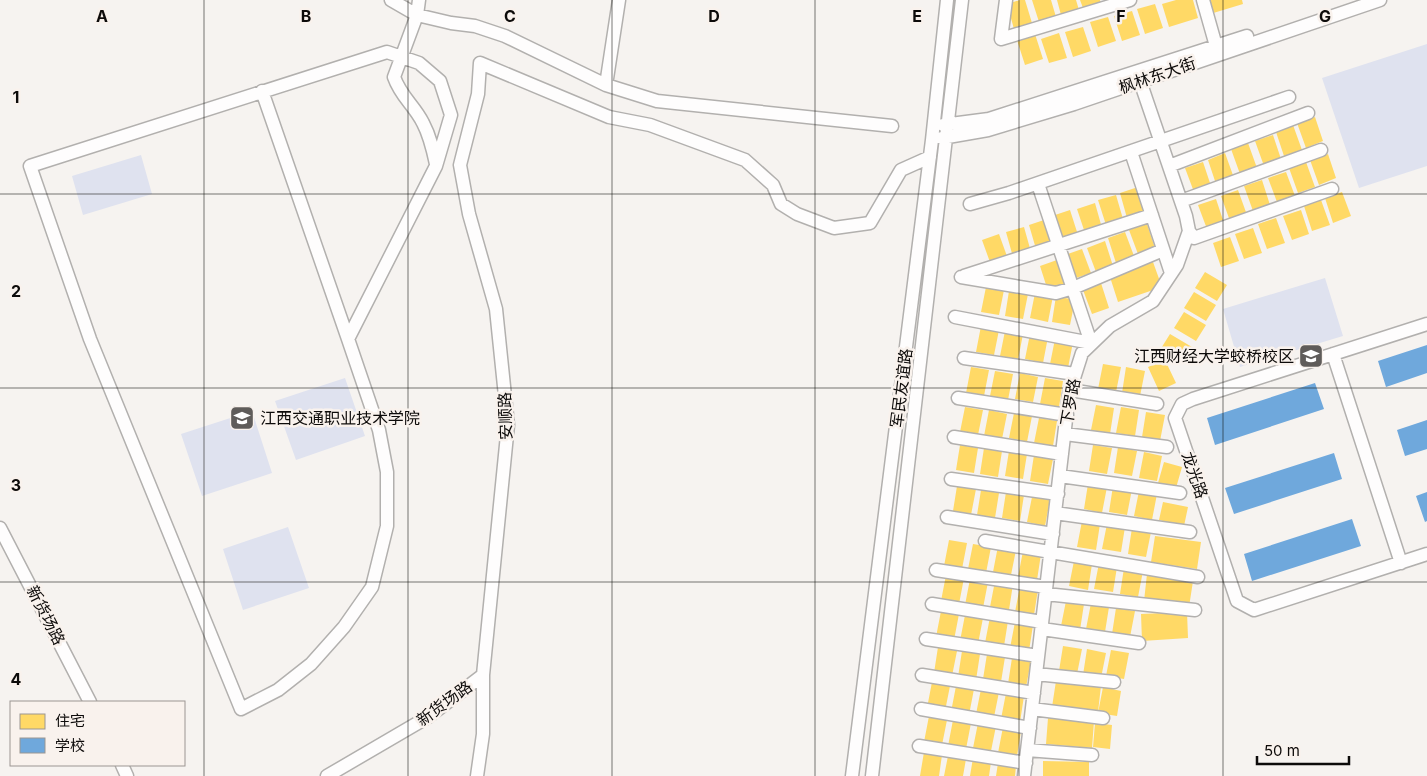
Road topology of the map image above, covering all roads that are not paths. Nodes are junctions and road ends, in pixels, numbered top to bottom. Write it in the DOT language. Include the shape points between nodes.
graph roads {
  1 [pos="392,0"];
  2 [pos="419,0"];
  3 [pos="618,0"];
  4 [pos="946,0"];
  5 [pos="962,0"];
  6 [pos="1006,0"];
  7 [pos="1130,0"];
  8 [pos="1203,0"];
  9 [pos="1362,0"];
  10 [pos="1380,0"];
  11 [pos="417,15"];
  12 [pos="1216,46"];
  13 [pos="402,55"];
  14 [pos="1140,81"];
  15 [pos="606,85"];
  16 [pos="262,91"];
  17 [pos="1289,97"];
  18 [pos="1308,113"];
  19 [pos="892,126"];
  20 [pos="933,127"];
  21 [pos="949,131"];
  22 [pos="932,140"];
  23 [pos="1161,141"];
  24 [pos="1321,150"];
  25 [pos="1131,152"];
  26 [pos="930,158"];
  27 [pos="436,166"];
  28 [pos="1169,166"];
  29 [pos="1038,184"];
  30 [pos="1332,189"];
  31 [pos="1181,201"];
  32 [pos="970,204"];
  33 [pos="1152,216"];
  34 [pos="1189,231"];
  35 [pos="1059,246"];
  36 [pos="1163,250"];
  37 [pos="1171,273"];
  38 [pos="1073,288"];
  39 [pos="956,317"];
  40 [pos="1427,324"];
  41 [pos="348,339"];
  42 [pos="1092,343"];
  43 [pos="1333,354"];
  44 [pos="964,358"];
  45 [pos="1075,374"];
  46 [pos="1070,390"];
  47 [pos="958,398"];
  48 [pos="1157,404"];
  49 [pos="1067,415"];
  50 [pos="1065,434"];
  51 [pos="954,437"];
  52 [pos="1166,447"];
  53 [pos="1062,454"];
  54 [pos="1060,476"];
  55 [pos="951,479"];
  56 [pos="1180,492"];
  57 [pos="1058,494"];
  58 [pos="1055,513"];
  59 [pos="947,517"];
  60 [pos="0,528"];
  61 [pos="1190,532"];
  62 [pos="1053,534"];
  63 [pos="985,541"];
  64 [pos="1051,552"];
  65 [pos="1427,554"];
  66 [pos="1401,562"];
  67 [pos="936,570"];
  68 [pos="1198,577"];
  69 [pos="1046,590"];
  70 [pos="932,604"];
  71 [pos="1195,610"];
  72 [pos="1042,626"];
  73 [pos="926,639"];
  74 [pos="1139,643"];
  75 [pos="1038,656"];
  76 [pos="1036,674"];
  77 [pos="483,675"];
  78 [pos="922,675"];
  79 [pos="1114,682"];
  80 [pos="1034,693"];
  81 [pos="89,701"];
  82 [pos="921,709"];
  83 [pos="1032,709"];
  84 [pos="1104,718"];
  85 [pos="1030,728"];
  86 [pos="919,746"];
  87 [pos="1092,755"];
  88 [pos="1027,756"];
  89 [pos="327,776"];
  90 [pos="477,776"];
  91 [pos="852,776"];
  92 [pos="872,776"];
  93 [pos="1024,776"];
  1 -- 11 [label="street"];
  2 -- 11 [label="street"];
  3 -- 15 [label="street"];
  4 -- 20 [label="street, 军民友谊路"];
  5 -- 21 [label="street, 军民友谊路"];
  6 -- 7 [label="street" via="1001,39"];
  8 -- 12 [label="street"];
  9 -- 12 [label="street, 枫林东大街"];
  10 -- 14 [label="street, 枫林东大街"];
  11 -- 13 [label="street"];
  11 -- 15 [label="street" via="475,26 504,36"];
  12 -- 21 [label="street, 枫林东大街"];
  13 -- 16 [label="street" via="388,52"];
  13 -- 27 [label="street" via="394,77 405,100 423,122"];
  13 -- 27 [label="street" via="419,62 440,81 451,115"];
  14 -- 21 [label="street, 枫林东大街" via="988,130"];
  14 -- 23 [label="street"];
  15 -- 19 [label="street" via="657,101"];
  16 -- 41 [label="street"];
  16 -- 41 [label="street" via="30,166 90,339 241,709 278,690 311,664 344,627 372,587 387,526 387,472 379,430"];
  17 -- 23 [label="street"];
  18 -- 28 [label="street"];
  20 -- 21 [label="street, 枫林东大街"];
  20 -- 22 [label="street, 军民友谊路"];
  21 -- 22 [label="street, 枫林东大街"];
  21 -- 92 [label="street, 军民友谊路"];
  22 -- 26 [label="street, 军民友谊路"];
  23 -- 25 [label="street"];
  23 -- 28 [label="street"];
  24 -- 31 [label="street"];
  25 -- 29 [label="street"];
  25 -- 33 [label="street"];
  26 -- 77 [label="street, 安顺路" via="900,170 870,224 834,228 797,214 782,204 773,184 745,160 650,125 609,117 480,63 478,94 460,165 469,214 496,309 508,425"];
  26 -- 91 [label="street, 军民友谊路"];
  27 -- 41 [label="street"];
  28 -- 31 [label="street"];
  29 -- 32 [label="street"];
  29 -- 35 [label="street"];
  30 -- 34 [label="street" via="1194,238"];
  31 -- 34 [label="street"];
  33 -- 35 [label="street"];
  33 -- 36 [label="street"];
  34 -- 37 [label="street, 下罗路"];
  35 -- 38 [label="street"];
  35 -- 38 [label="street" via="960,277 1056,293"];
  36 -- 37 [label="street"];
  36 -- 38 [label="street"];
  37 -- 42 [label="street, 下罗路" via="1154,301 1110,326"];
  38 -- 42 [label="street"];
  39 -- 42 [label="street"];
  40 -- 43 [label="street, 龙光路"];
  42 -- 45 [label="street, 下罗路" via="1082,353"];
  43 -- 66 [label="street"];
  43 -- 66 [label="street, 龙光路" via="1193,399 1182,404 1175,418 1237,601 1254,610"];
  44 -- 45 [label="street"];
  45 -- 46 [label="street, 下罗路"];
  46 -- 48 [label="street"];
  46 -- 49 [label="street, 下罗路"];
  47 -- 49 [label="street"];
  49 -- 50 [label="street, 下罗路"];
  50 -- 52 [label="street"];
  50 -- 53 [label="street, 下罗路"];
  51 -- 53 [label="street"];
  53 -- 54 [label="street, 下罗路"];
  54 -- 56 [label="street"];
  54 -- 57 [label="street, 下罗路"];
  55 -- 57 [label="street"];
  57 -- 58 [label="street, 下罗路"];
  58 -- 61 [label="street"];
  58 -- 62 [label="street, 下罗路"];
  59 -- 62 [label="street"];
  60 -- 81 [label="street, 新货场路"];
  62 -- 64 [label="street, 下罗路"];
  63 -- 64 [label="street"];
  64 -- 68 [label="street"];
  64 -- 69 [label="street, 下罗路"];
  65 -- 66 [label="street, 龙光路"];
  67 -- 69 [label="street"];
  69 -- 71 [label="street"];
  69 -- 72 [label="street, 下罗路"];
  70 -- 72 [label="street"];
  72 -- 74 [label="street"];
  72 -- 75 [label="street, 下罗路"];
  73 -- 75 [label="street"];
  75 -- 76 [label="street, 下罗路"];
  76 -- 79 [label="street"];
  76 -- 80 [label="street, 下罗路"];
  77 -- 89 [label="street, 新货场路" via="428,717"];
  77 -- 90 [label="street, 安顺路" via="483,734"];
  78 -- 80 [label="street"];
  80 -- 83 [label="street, 下罗路"];
  82 -- 85 [label="street"];
  83 -- 84 [label="street"];
  83 -- 85 [label="street, 下罗路"];
  85 -- 88 [label="street, 下罗路"];
  86 -- 88 [label="street"];
  87 -- 88 [label="street"];
  88 -- 93 [label="street, 下罗路"];
}
